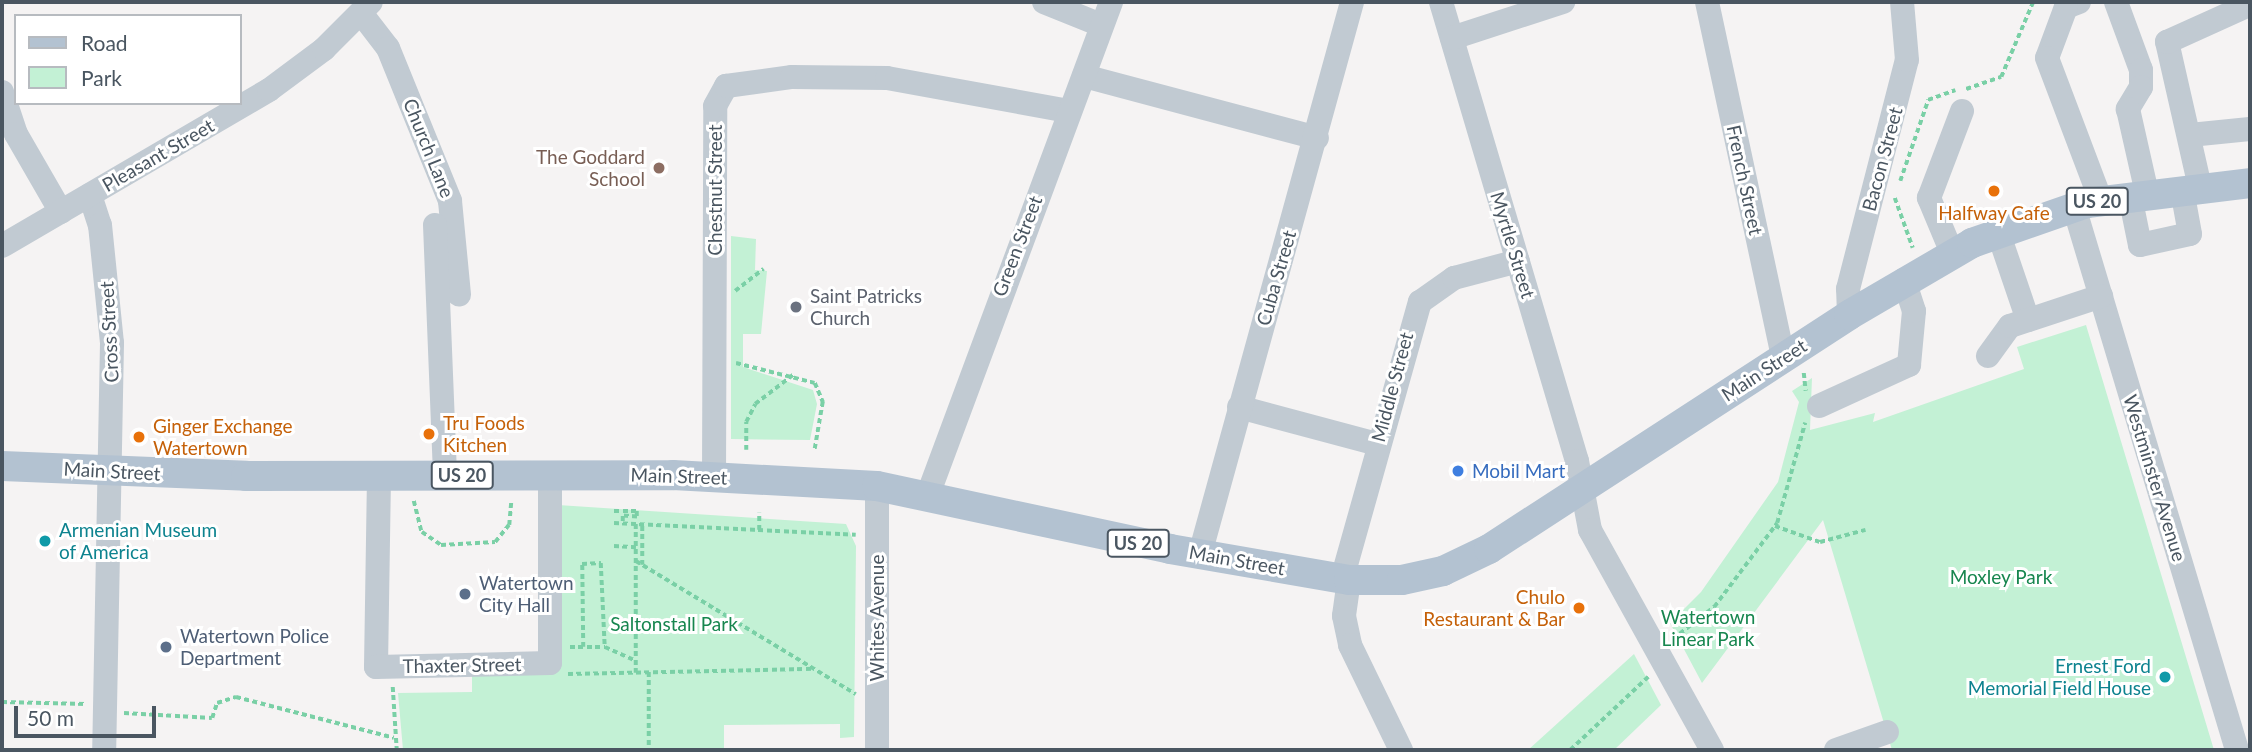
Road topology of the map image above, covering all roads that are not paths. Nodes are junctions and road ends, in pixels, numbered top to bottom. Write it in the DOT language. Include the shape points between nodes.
graph roads {
  1 [pos="1044,2"];
  2 [pos="1111,2"];
  3 [pos="1352,2"];
  4 [pos="1441,2"];
  5 [pos="1563,2"];
  6 [pos="1707,2"];
  7 [pos="1902,2"];
  8 [pos="2079,2"];
  9 [pos="2116,2"];
  10 [pos="2249,5"];
  11 [pos="366,8"];
  12 [pos="1101,25"];
  13 [pos="1452,38"];
  14 [pos="1084,76"];
  15 [pos="2,92"];
  16 [pos="1069,111"];
  17 [pos="1962,111"];
  18 [pos="2250,129"];
  19 [pos="2190,135"];
  20 [pos="1317,138"];
  21 [pos="2250,183"];
  22 [pos="2191,188"];
  23 [pos="90,195"];
  24 [pos="2139,195"];
  25 [pos="2087,204"];
  26 [pos="61,212"];
  27 [pos="435,225"];
  28 [pos="1998,232"];
  29 [pos="2,246"];
  30 [pos="1952,253"];
  31 [pos="1518,261"];
  32 [pos="1904,280"];
  33 [pos="459,295"];
  34 [pos="2101,296"];
  35 [pos="1849,315"];
  36 [pos="2028,320"];
  37 [pos="1988,356"];
  38 [pos="1793,365"];
  39 [pos="1239,407"];
  40 [pos="1810,407"];
  41 [pos="1377,444"];
  42 [pos="2,466"];
  43 [pos="113,472"];
  44 [pos="550,474"];
  45 [pos="445,475"];
  46 [pos="379,476"];
  47 [pos="714,477"];
  48 [pos="877,486"];
  49 [pos="1582,489"];
  50 [pos="929,492"];
  51 [pos="1200,554"];
  52 [pos="1345,579"];
  53 [pos="1887,732"];
  54 [pos="104,750"];
  55 [pos="877,750"];
  56 [pos="1401,750"];
  57 [pos="1712,750"];
  58 [pos="1836,750"];
  59 [pos="2237,750"];
  1 -- 12 [label="street"];
  2 -- 12 [label="street, Green Street"];
  3 -- 20 [label="street, Cuba Street"];
  4 -- 13 [label="street, Myrtle Street"];
  5 -- 13 [label="street"];
  6 -- 38 [label="street, French Street"];
  7 -- 35 [label="street, Bacon Street" via="1907,60 1848,289"];
  8 -- 25 [label="street, Westminster Avenue" via="2066,7 2047,58"];
  9 -- 24 [label="street" via="2141,70 2141,88 2128,108"];
  10 -- 19 [label="street" via="2167,42"];
  11 -- 23 [label="street, Pleasant Street" via="269,90"];
  11 -- 33 [label="street, Church Lane" via="388,48 450,201"];
  12 -- 14 [label="street, Green Street"];
  13 -- 31 [label="street, Myrtle Street"];
  14 -- 16 [label="street, Green Street"];
  14 -- 20 [label="street"];
  15 -- 26 [label="street" via="16,134"];
  16 -- 47 [label="street, Chestnut Street" via="887,78 792,77 726,86 715,106"];
  16 -- 50 [label="street, Green Street"];
  17 -- 30 [label="street" via="1929,198"];
  18 -- 19 [label="street"];
  19 -- 22 [label="street"];
  20 -- 39 [label="street, Cuba Street"];
  21 -- 22 [label="main road, Main Street / US 20"];
  22 -- 24 [label="main road, Main Street / US 20"];
  22 -- 24 [label="street" via="2190,234 2140,245"];
  23 -- 26 [label="street, Pleasant Street"];
  23 -- 43 [label="street, Cross Street" via="100,225 110,318"];
  24 -- 25 [label="main road, Main Street / US 20"];
  25 -- 28 [label="main road, Main Street / US 20"];
  25 -- 34 [label="street, Westminster Avenue"];
  26 -- 29 [label="street, Pleasant Street"];
  27 -- 45 [label="street"];
  28 -- 30 [label="main road, Main Street / US 20"];
  28 -- 36 [label="street"];
  30 -- 32 [label="main road, Main Street / US 20"];
  31 -- 41 [label="street, Middle Street" via="1454,278 1420,302"];
  31 -- 49 [label="street, Myrtle Street"];
  32 -- 35 [label="main road, Main Street / US 20"];
  32 -- 40 [label="street" via="1914,311 1909,365"];
  34 -- 36 [label="street"];
  34 -- 59 [label="street, Westminster Avenue"];
  35 -- 38 [label="main road, Main Street / US 20"];
  36 -- 37 [label="street" via="2010,326"];
  38 -- 49 [label="main road, Main Street / US 20"];
  39 -- 41 [label="street"];
  39 -- 51 [label="street, Cuba Street"];
  41 -- 52 [label="street, Middle Street"];
  42 -- 43 [label="main road, Main Street / US 20"];
  43 -- 46 [label="main road, Main Street / US 20"];
  43 -- 54 [label="street, Cross Street"];
  44 -- 45 [label="main road, Main Street / US 20"];
  44 -- 46 [label="street, Thaxter Street" via="550,663 376,667"];
  44 -- 47 [label="main road, Main Street / US 20"];
  45 -- 46 [label="main road, Main Street / US 20"];
  47 -- 48 [label="main road, Main Street / US 20"];
  48 -- 50 [label="main road, Main Street / US 20"];
  48 -- 55 [label="street, Whites Avenue"];
  49 -- 52 [label="main road, Main Street / US 20" via="1443,571"];
  49 -- 57 [label="street, Myrtle Street" via="1590,530 1663,644"];
  50 -- 51 [label="main road, Main Street / US 20"];
  51 -- 52 [label="main road, Main Street / US 20"];
  52 -- 56 [label="street, Middle Street" via="1350,645"];
  53 -- 58 [label="street"];
}
